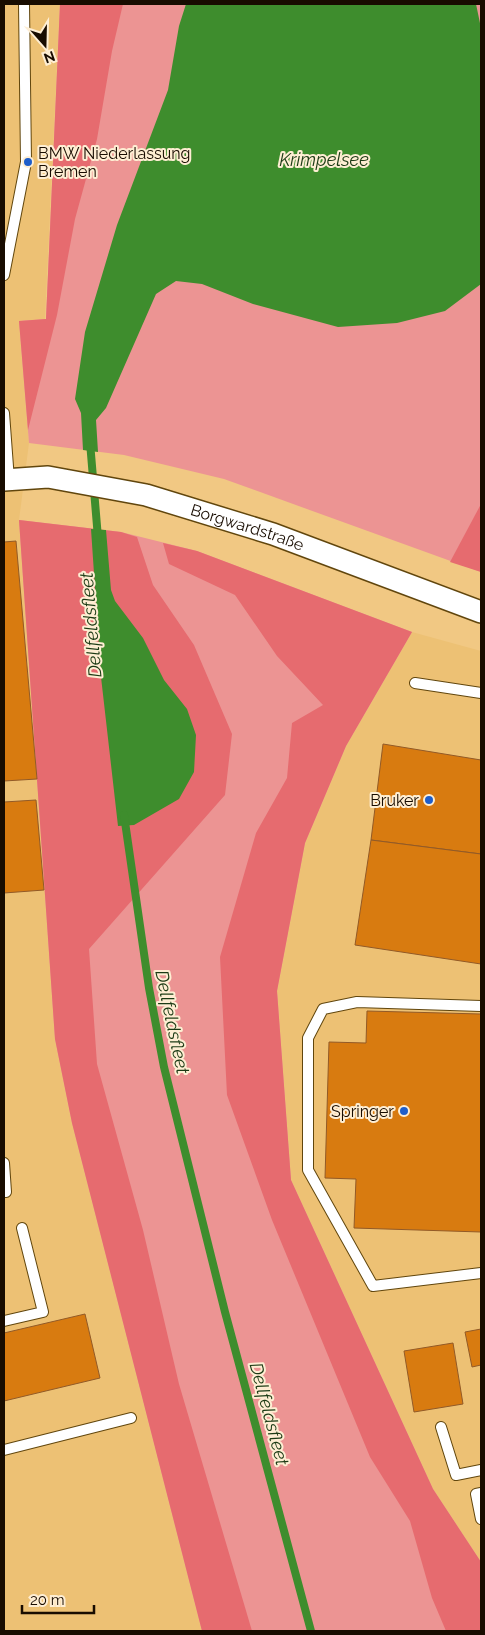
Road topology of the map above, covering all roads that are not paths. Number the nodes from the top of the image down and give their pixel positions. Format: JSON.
{"nodes":[{"id":1,"x":24,"y":4,"type":"edge"},
{"id":2,"x":4,"y":275,"type":"edge"},
{"id":3,"x":4,"y":413,"type":"edge"},
{"id":4,"x":6,"y":480,"type":"edge"},
{"id":5,"x":481,"y":612,"type":"edge"},
{"id":6,"x":415,"y":683,"type":"dead end"},
{"id":7,"x":481,"y":693,"type":"edge"},
{"id":8,"x":481,"y":1006,"type":"edge"},
{"id":9,"x":4,"y":1163,"type":"edge"},
{"id":10,"x":4,"y":1192,"type":"edge"},
{"id":11,"x":22,"y":1228,"type":"dead end"},
{"id":12,"x":481,"y":1273,"type":"edge"},
{"id":13,"x":4,"y":1321,"type":"edge"},
{"id":14,"x":131,"y":1418,"type":"dead end"},
{"id":15,"x":441,"y":1427,"type":"dead end"},
{"id":16,"x":4,"y":1450,"type":"edge"},
{"id":17,"x":481,"y":1470,"type":"edge"},
{"id":18,"x":481,"y":1493,"type":"edge"},
{"id":19,"x":481,"y":1519,"type":"edge"}],
"edges":[{"from":1,"to":2,"type":"lane"},
{"from":3,"to":4,"type":"lane"},
{"from":4,"to":5,"type":"street","name":"Borgwardstraße"},
{"from":6,"to":7,"type":"lane"},
{"from":8,"to":12,"type":"lane"},
{"from":9,"to":10,"type":"lane"},
{"from":11,"to":13,"type":"lane"},
{"from":14,"to":16,"type":"lane"},
{"from":15,"to":17,"type":"lane"},
{"from":18,"to":19,"type":"lane"}]}
